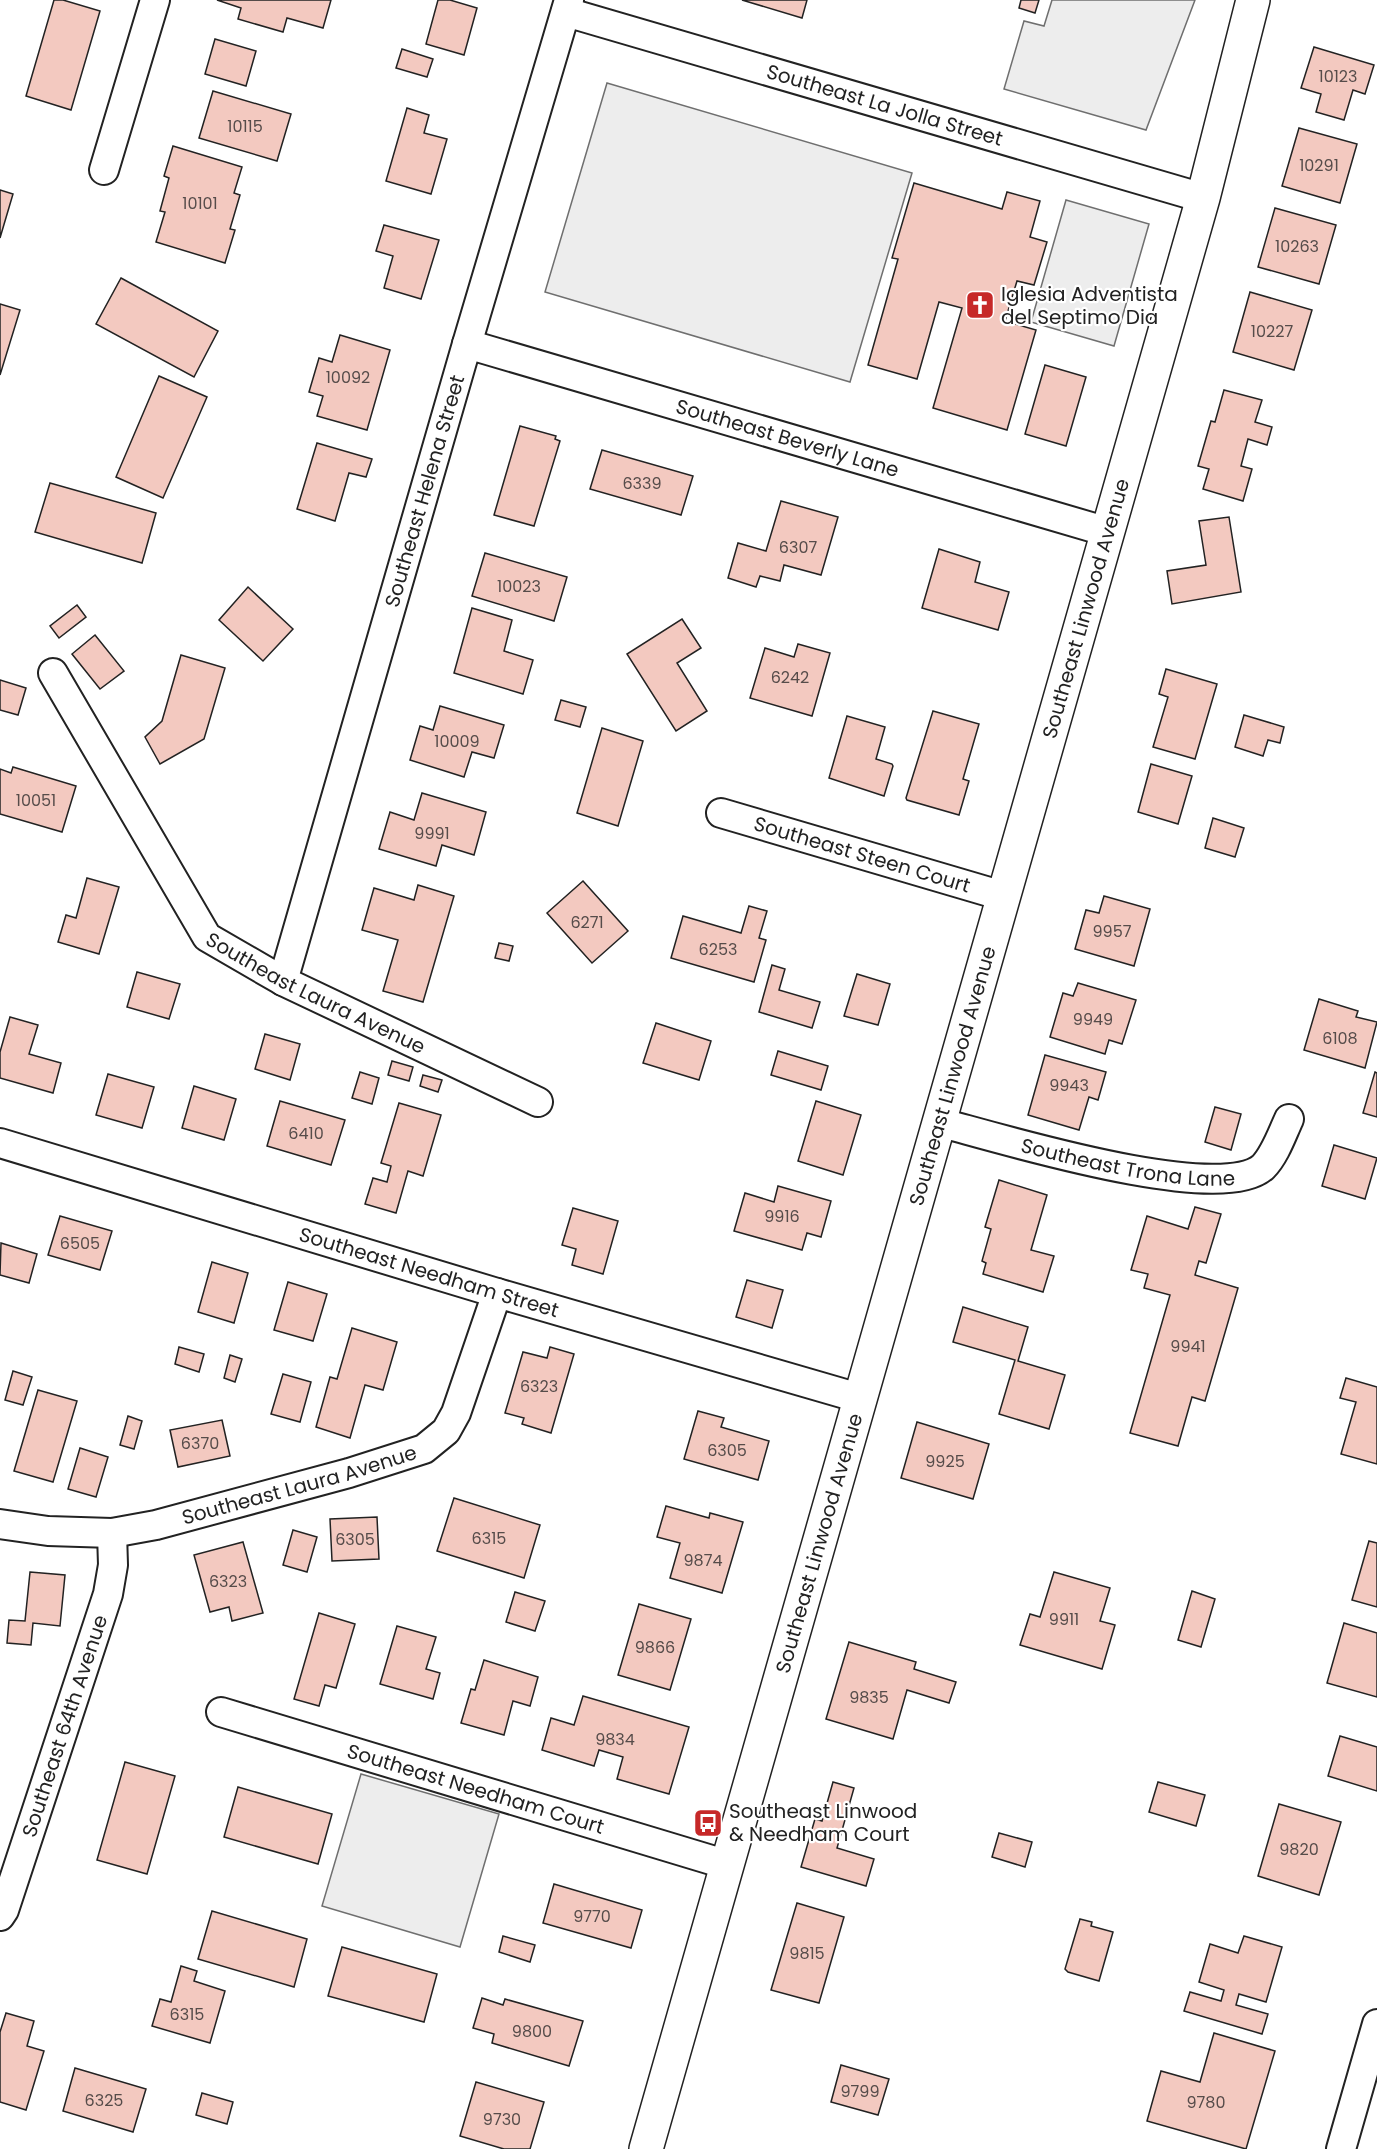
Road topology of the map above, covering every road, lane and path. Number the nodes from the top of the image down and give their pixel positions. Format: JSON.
{"nodes":[{"id":1,"x":155,"y":0,"type":"edge"},
{"id":2,"x":1253,"y":0,"type":"edge"},
{"id":3,"x":567,"y":6,"type":"edge"},
{"id":4,"x":104,"y":170,"type":"dead end"},
{"id":5,"x":1203,"y":198,"type":"junction"},
{"id":6,"x":467,"y":344,"type":"junction"},
{"id":7,"x":1108,"y":532,"type":"junction"},
{"id":8,"x":53,"y":673,"type":"dead end"},
{"id":9,"x":721,"y":813,"type":"dead end"},
{"id":10,"x":1003,"y":896,"type":"junction"},
{"id":11,"x":283,"y":981,"type":"junction"},
{"id":12,"x":538,"y":1102,"type":"dead end"},
{"id":13,"x":1289,"y":1119,"type":"dead end"},
{"id":14,"x":938,"y":1122,"type":"junction"},
{"id":15,"x":0,"y":1143,"type":"edge"},
{"id":16,"x":497,"y":1293,"type":"junction"},
{"id":17,"x":859,"y":1398,"type":"junction"},
{"id":18,"x":0,"y":1524,"type":"edge"},
{"id":19,"x":112,"y":1533,"type":"junction"},
{"id":20,"x":221,"y":1712,"type":"dead end"},
{"id":21,"x":728,"y":1865,"type":"junction"},
{"id":22,"x":0,"y":1916,"type":"edge"},
{"id":23,"x":1377,"y":2024,"type":"edge"},
{"id":24,"x":646,"y":2149,"type":"edge"},
{"id":25,"x":1341,"y":2149,"type":"edge"}],
"edges":[{"from":1,"to":4,"type":"street"},
{"from":2,"to":5,"type":"main road","name":"Southeast Linwood Avenue"},
{"from":3,"to":5,"type":"street","name":"Southeast La Jolla Street"},
{"from":3,"to":6,"type":"street","name":"Southeast Helena Street"},
{"from":5,"to":7,"type":"main road","name":"Southeast Linwood Avenue"},
{"from":6,"to":7,"type":"street","name":"Southeast Beverly Lane"},
{"from":6,"to":11,"type":"street","name":"Southeast Helena Street"},
{"from":7,"to":10,"type":"main road","name":"Southeast Linwood Avenue"},
{"from":8,"to":11,"type":"street","name":"Southeast Laura Avenue"},
{"from":9,"to":10,"type":"street","name":"Southeast Steen Court"},
{"from":10,"to":14,"type":"main road","name":"Southeast Linwood Avenue"},
{"from":11,"to":12,"type":"street","name":"Southeast Laura Avenue"},
{"from":13,"to":14,"type":"street","name":"Southeast Trona Lane"},
{"from":14,"to":17,"type":"main road","name":"Southeast Linwood Avenue"},
{"from":15,"to":16,"type":"street","name":"Southeast Needham Street"},
{"from":16,"to":17,"type":"street","name":"Southeast Needham Street"},
{"from":16,"to":19,"type":"street","name":"Southeast Laura Avenue"},
{"from":17,"to":21,"type":"main road","name":"Southeast Linwood Avenue"},
{"from":18,"to":19,"type":"street","name":"Southeast Laura Avenue"},
{"from":19,"to":22,"type":"street","name":"Southeast 64th Avenue"},
{"from":20,"to":21,"type":"street","name":"Southeast Needham Court"},
{"from":21,"to":24,"type":"main road","name":"Southeast Linwood Avenue"},
{"from":23,"to":25,"type":"street"}]}
